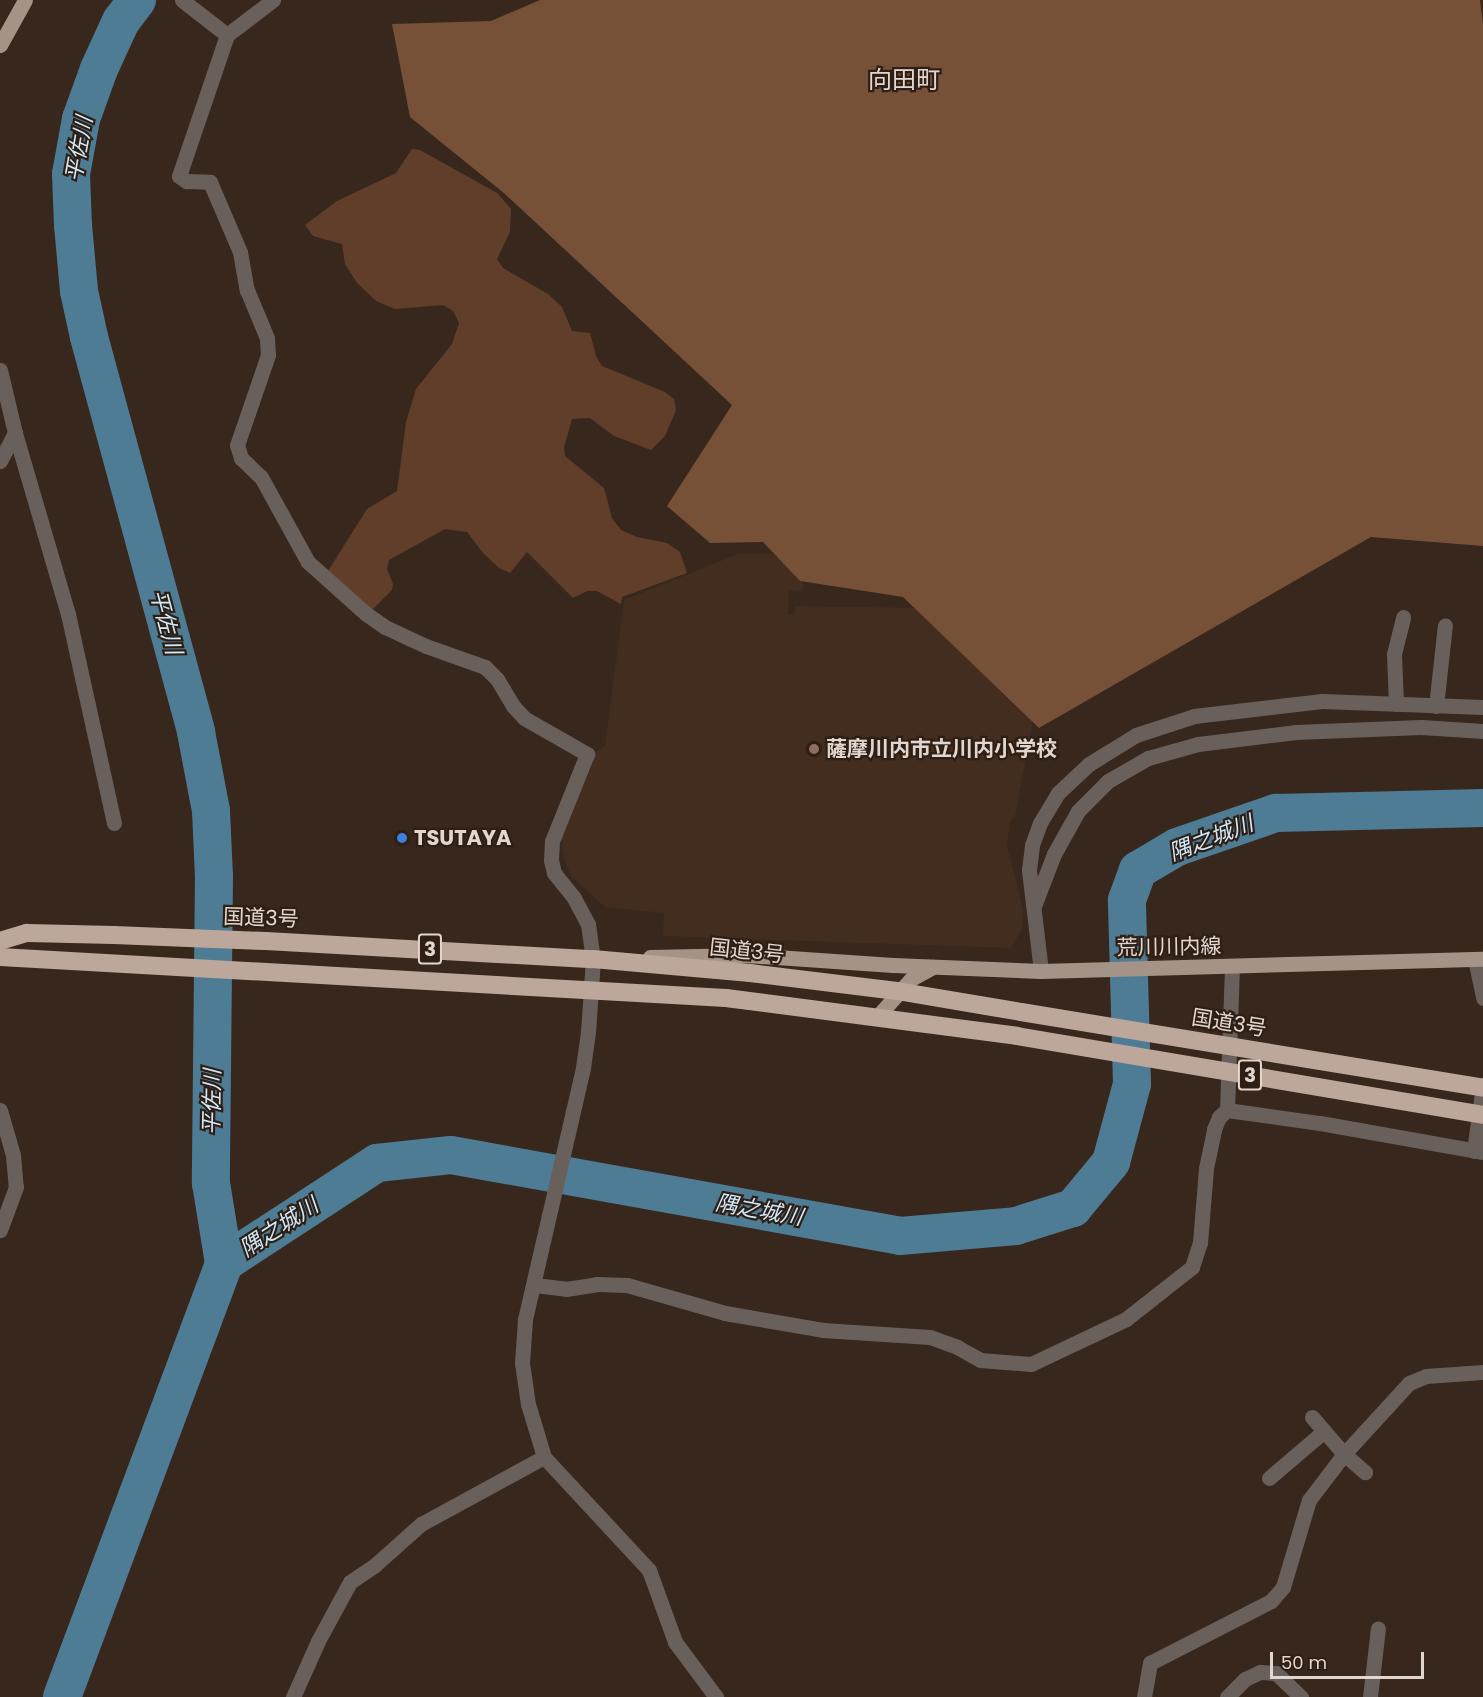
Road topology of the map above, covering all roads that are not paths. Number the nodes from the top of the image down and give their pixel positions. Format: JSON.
{"nodes":[{"id":1,"x":25,"y":0,"type":"edge"},
{"id":2,"x":182,"y":0,"type":"edge"},
{"id":3,"x":273,"y":0,"type":"edge"},
{"id":4,"x":227,"y":35,"type":"junction"},
{"id":5,"x":0,"y":45,"type":"edge"},
{"id":6,"x":0,"y":370,"type":"edge"},
{"id":7,"x":15,"y":433,"type":"junction"},
{"id":8,"x":0,"y":461,"type":"edge"},
{"id":9,"x":1404,"y":617,"type":"dead end"},
{"id":10,"x":1445,"y":625,"type":"dead end"},
{"id":11,"x":1396,"y":704,"type":"junction"},
{"id":12,"x":1436,"y":706,"type":"junction"},
{"id":13,"x":1483,"y":707,"type":"edge"},
{"id":14,"x":1483,"y":731,"type":"edge"},
{"id":15,"x":114,"y":823,"type":"dead end"},
{"id":16,"x":1032,"y":912,"type":"junction"},
{"id":17,"x":0,"y":940,"type":"edge"},
{"id":18,"x":0,"y":957,"type":"edge"},
{"id":19,"x":593,"y":959,"type":"junction"},
{"id":20,"x":1479,"y":959,"type":"edge"},
{"id":21,"x":936,"y":966,"type":"junction"},
{"id":22,"x":1232,"y":968,"type":"junction"},
{"id":23,"x":1041,"y":971,"type":"junction"},
{"id":24,"x":591,"y":989,"type":"junction"},
{"id":25,"x":897,"y":991,"type":"junction"},
{"id":26,"x":1483,"y":998,"type":"edge"},
{"id":27,"x":876,"y":1018,"type":"junction"},
{"id":28,"x":1483,"y":1086,"type":"edge"},
{"id":29,"x":0,"y":1110,"type":"edge"},
{"id":30,"x":1227,"y":1110,"type":"junction"},
{"id":31,"x":1483,"y":1115,"type":"edge"},
{"id":32,"x":1478,"y":1151,"type":"edge"},
{"id":33,"x":0,"y":1230,"type":"edge"},
{"id":34,"x":536,"y":1282,"type":"junction"},
{"id":35,"x":1483,"y":1372,"type":"edge"},
{"id":36,"x":1312,"y":1417,"type":"dead end"},
{"id":37,"x":1324,"y":1431,"type":"junction"},
{"id":38,"x":1344,"y":1454,"type":"junction"},
{"id":39,"x":544,"y":1457,"type":"junction"},
{"id":40,"x":1365,"y":1472,"type":"dead end"},
{"id":41,"x":1269,"y":1478,"type":"dead end"},
{"id":42,"x":1378,"y":1628,"type":"dead end"},
{"id":43,"x":293,"y":1697,"type":"edge"},
{"id":44,"x":716,"y":1697,"type":"edge"},
{"id":45,"x":1144,"y":1697,"type":"edge"},
{"id":46,"x":1227,"y":1697,"type":"edge"},
{"id":47,"x":1301,"y":1697,"type":"edge"},
{"id":48,"x":1370,"y":1697,"type":"edge"}],
"edges":[{"from":1,"to":5,"type":"main road"},
{"from":2,"to":4,"type":"street"},
{"from":3,"to":4,"type":"street"},
{"from":4,"to":19,"type":"street"},
{"from":6,"to":7,"type":"street"},
{"from":7,"to":8,"type":"street"},
{"from":7,"to":15,"type":"street"},
{"from":9,"to":11,"type":"street"},
{"from":10,"to":12,"type":"street"},
{"from":11,"to":12,"type":"street"},
{"from":11,"to":16,"type":"street"},
{"from":12,"to":13,"type":"street"},
{"from":14,"to":16,"type":"street"},
{"from":16,"to":23,"type":"street"},
{"from":17,"to":19,"type":"highway","name":"国道3号","number":"3"},
{"from":18,"to":24,"type":"highway","number":"3"},
{"from":19,"to":21,"type":"main road","name":"荒川川内線"},
{"from":19,"to":24,"type":"street"},
{"from":19,"to":25,"type":"highway","name":"国道3号","number":"3"},
{"from":20,"to":22,"type":"main road","name":"荒川川内線"},
{"from":20,"to":26,"type":"street"},
{"from":21,"to":23,"type":"main road","name":"荒川川内線"},
{"from":21,"to":25,"type":"main road"},
{"from":22,"to":23,"type":"main road","name":"荒川川内線"},
{"from":22,"to":30,"type":"street"},
{"from":24,"to":27,"type":"highway","number":"3"},
{"from":24,"to":34,"type":"street"},
{"from":25,"to":27,"type":"main road"},
{"from":25,"to":28,"type":"highway","name":"国道3号","number":"3","bridge":true},
{"from":27,"to":31,"type":"highway","number":"3","bridge":true},
{"from":28,"to":32,"type":"street"},
{"from":29,"to":33,"type":"street"},
{"from":30,"to":32,"type":"street"},
{"from":30,"to":34,"type":"street"},
{"from":34,"to":39,"type":"street"},
{"from":35,"to":38,"type":"street"},
{"from":36,"to":37,"type":"street"},
{"from":37,"to":38,"type":"street"},
{"from":37,"to":41,"type":"street"},
{"from":38,"to":40,"type":"street"},
{"from":38,"to":45,"type":"street"},
{"from":39,"to":43,"type":"street"},
{"from":39,"to":44,"type":"street"},
{"from":42,"to":48,"type":"street"},
{"from":46,"to":47,"type":"street"}]}
